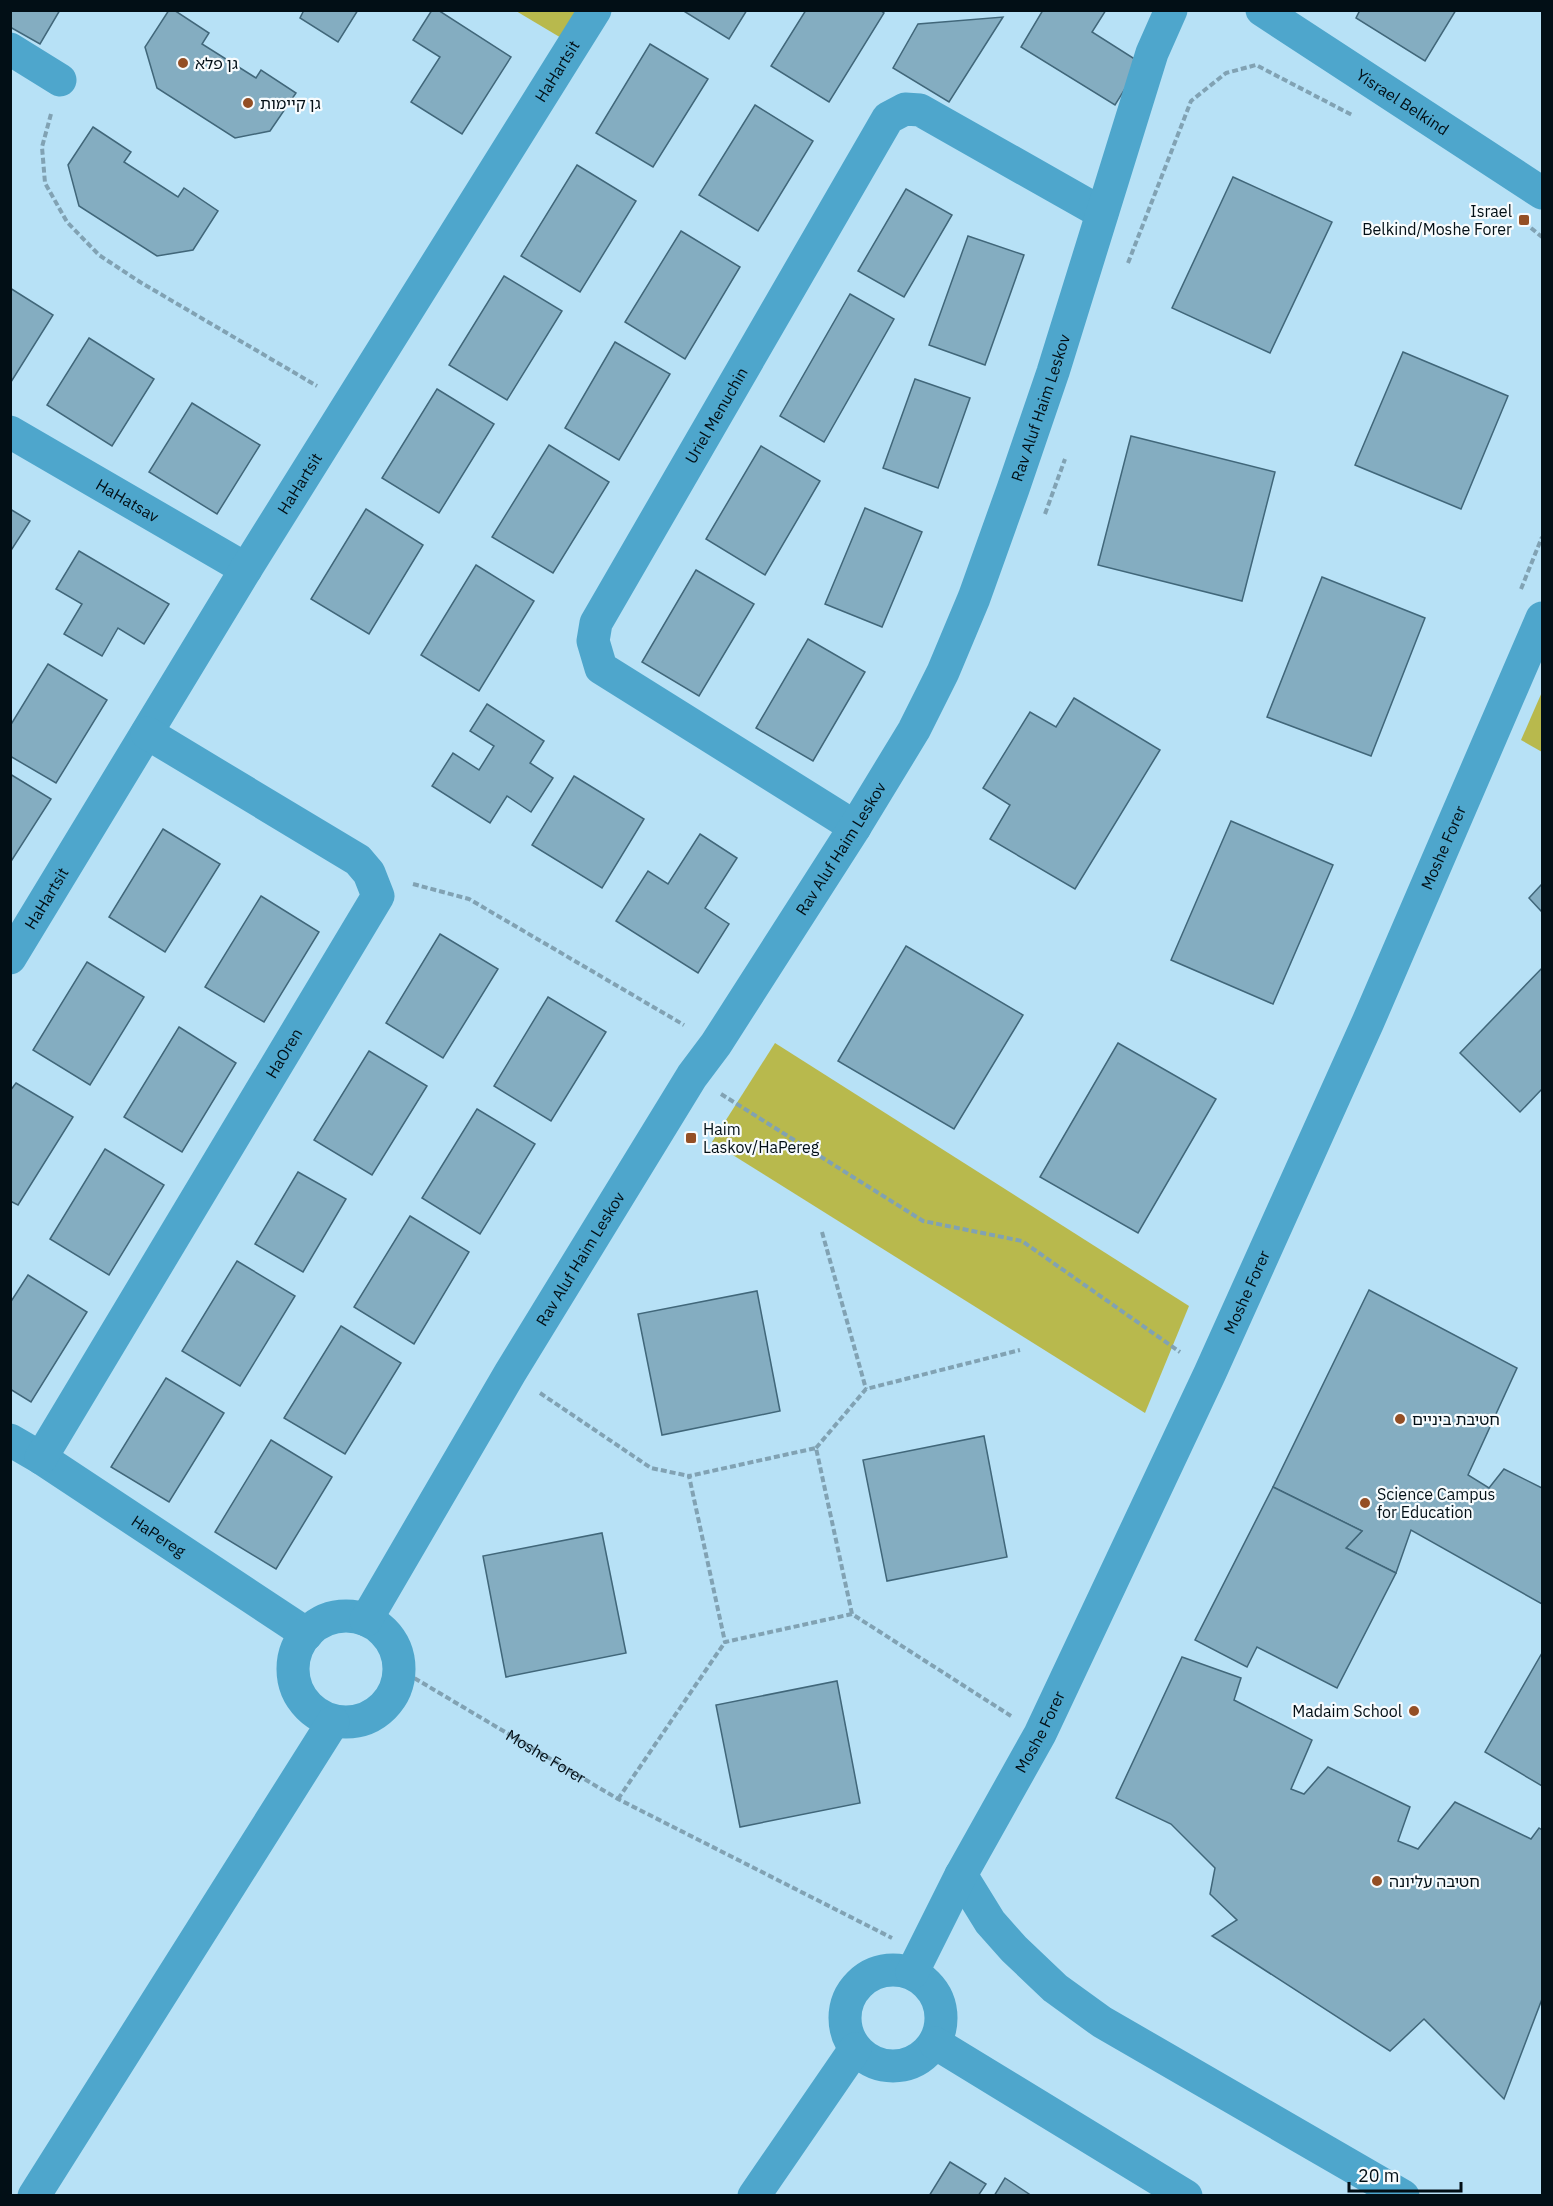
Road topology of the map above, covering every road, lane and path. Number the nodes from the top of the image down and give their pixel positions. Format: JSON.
{"nodes":[{"id":1,"x":595,"y":10,"type":"edge"},
{"id":2,"x":1171,"y":10,"type":"edge"},
{"id":3,"x":1262,"y":10,"type":"edge"},
{"id":4,"x":10,"y":49,"type":"edge"},
{"id":5,"x":60,"y":80,"type":"joint"},
{"id":6,"x":1542,"y":193,"type":"edge"},
{"id":7,"x":1102,"y":213,"type":"junction"},
{"id":8,"x":349,"y":404,"type":"junction"},
{"id":9,"x":10,"y":432,"type":"edge"},
{"id":10,"x":246,"y":569,"type":"junction"},
{"id":11,"x":1542,"y":618,"type":"edge"},
{"id":12,"x":147,"y":733,"type":"junction"},
{"id":13,"x":855,"y":827,"type":"junction"},
{"id":14,"x":369,"y":873,"type":"junction"},
{"id":15,"x":10,"y":958,"type":"edge"},
{"id":16,"x":716,"y":1044,"type":"junction"},
{"id":17,"x":692,"y":1076,"type":"junction"},
{"id":18,"x":822,"y":1232,"type":"dead end"},
{"id":19,"x":1020,"y":1350,"type":"dead end"},
{"id":20,"x":510,"y":1372,"type":"junction"},
{"id":21,"x":1210,"y":1373,"type":"junction"},
{"id":22,"x":866,"y":1389,"type":"junction"},
{"id":23,"x":10,"y":1440,"type":"edge"},
{"id":24,"x":816,"y":1448,"type":"junction"},
{"id":25,"x":41,"y":1458,"type":"junction"},
{"id":26,"x":689,"y":1476,"type":"junction"},
{"id":27,"x":852,"y":1614,"type":"junction"},
{"id":28,"x":366,"y":1620,"type":"junction"},
{"id":29,"x":306,"y":1634,"type":"junction"},
{"id":30,"x":724,"y":1642,"type":"junction"},
{"id":31,"x":399,"y":1669,"type":"junction"},
{"id":32,"x":333,"y":1722,"type":"junction"},
{"id":33,"x":1040,"y":1734,"type":"junction"},
{"id":34,"x":618,"y":1799,"type":"junction"},
{"id":35,"x":961,"y":1875,"type":"junction"},
{"id":36,"x":917,"y":1963,"type":"junction"},
{"id":37,"x":934,"y":2043,"type":"junction"},
{"id":38,"x":855,"y":2049,"type":"junction"},
{"id":39,"x":34,"y":2196,"type":"edge"},
{"id":40,"x":754,"y":2196,"type":"edge"},
{"id":41,"x":1186,"y":2196,"type":"edge"},
{"id":42,"x":1403,"y":2196,"type":"edge"}],
"edges":[{"from":1,"to":8,"type":"street","name":"HaHartsit"},
{"from":2,"to":7,"type":"street","name":"Rav Aluf Haim Leskov"},
{"from":3,"to":6,"type":"street","name":"Yisrael Belkind"},
{"from":4,"to":5,"type":"street"},
{"from":5,"to":8,"type":"path"},
{"from":7,"to":13,"type":"street","name":"Rav Aluf Haim Leskov"},
{"from":7,"to":13,"type":"street","name":"Uriel Menuchin"},
{"from":8,"to":10,"type":"street","name":"HaHartsit"},
{"from":9,"to":10,"type":"street","name":"HaHatsav"},
{"from":10,"to":12,"type":"street","name":"HaHartsit"},
{"from":11,"to":21,"type":"street","name":"Moshe Forer"},
{"from":12,"to":14,"type":"street"},
{"from":12,"to":15,"type":"street","name":"HaHartsit"},
{"from":13,"to":16,"type":"street","name":"Rav Aluf Haim Leskov"},
{"from":14,"to":16,"type":"path"},
{"from":14,"to":25,"type":"street","name":"HaOren"},
{"from":16,"to":17,"type":"street","name":"Rav Aluf Haim Leskov"},
{"from":17,"to":20,"type":"street","name":"Rav Aluf Haim Leskov"},
{"from":17,"to":21,"type":"path"},
{"from":18,"to":22,"type":"path"},
{"from":19,"to":22,"type":"path"},
{"from":20,"to":26,"type":"path"},
{"from":20,"to":28,"type":"street","name":"Rav Aluf Haim Leskov"},
{"from":21,"to":33,"type":"street","name":"Moshe Forer"},
{"from":22,"to":24,"type":"path"},
{"from":23,"to":25,"type":"street","name":"HaPereg"},
{"from":24,"to":26,"type":"path"},
{"from":24,"to":27,"type":"path"},
{"from":25,"to":29,"type":"street","name":"HaPereg"},
{"from":26,"to":30,"type":"path"},
{"from":27,"to":30,"type":"path"},
{"from":27,"to":33,"type":"path"},
{"from":28,"to":29,"type":"street"},
{"from":28,"to":31,"type":"street"},
{"from":29,"to":32,"type":"street"},
{"from":30,"to":34,"type":"path"},
{"from":31,"to":32,"type":"street"},
{"from":31,"to":34,"type":"path","name":"Moshe Forer"},
{"from":32,"to":39,"type":"street"},
{"from":33,"to":35,"type":"street","name":"Moshe Forer"},
{"from":34,"to":36,"type":"path","name":"Moshe Forer"},
{"from":35,"to":36,"type":"street","name":"Moshe Forer"},
{"from":35,"to":42,"type":"street"},
{"from":36,"to":37,"type":"street"},
{"from":36,"to":38,"type":"street"},
{"from":37,"to":38,"type":"street"},
{"from":37,"to":41,"type":"street"},
{"from":38,"to":40,"type":"street"}]}
